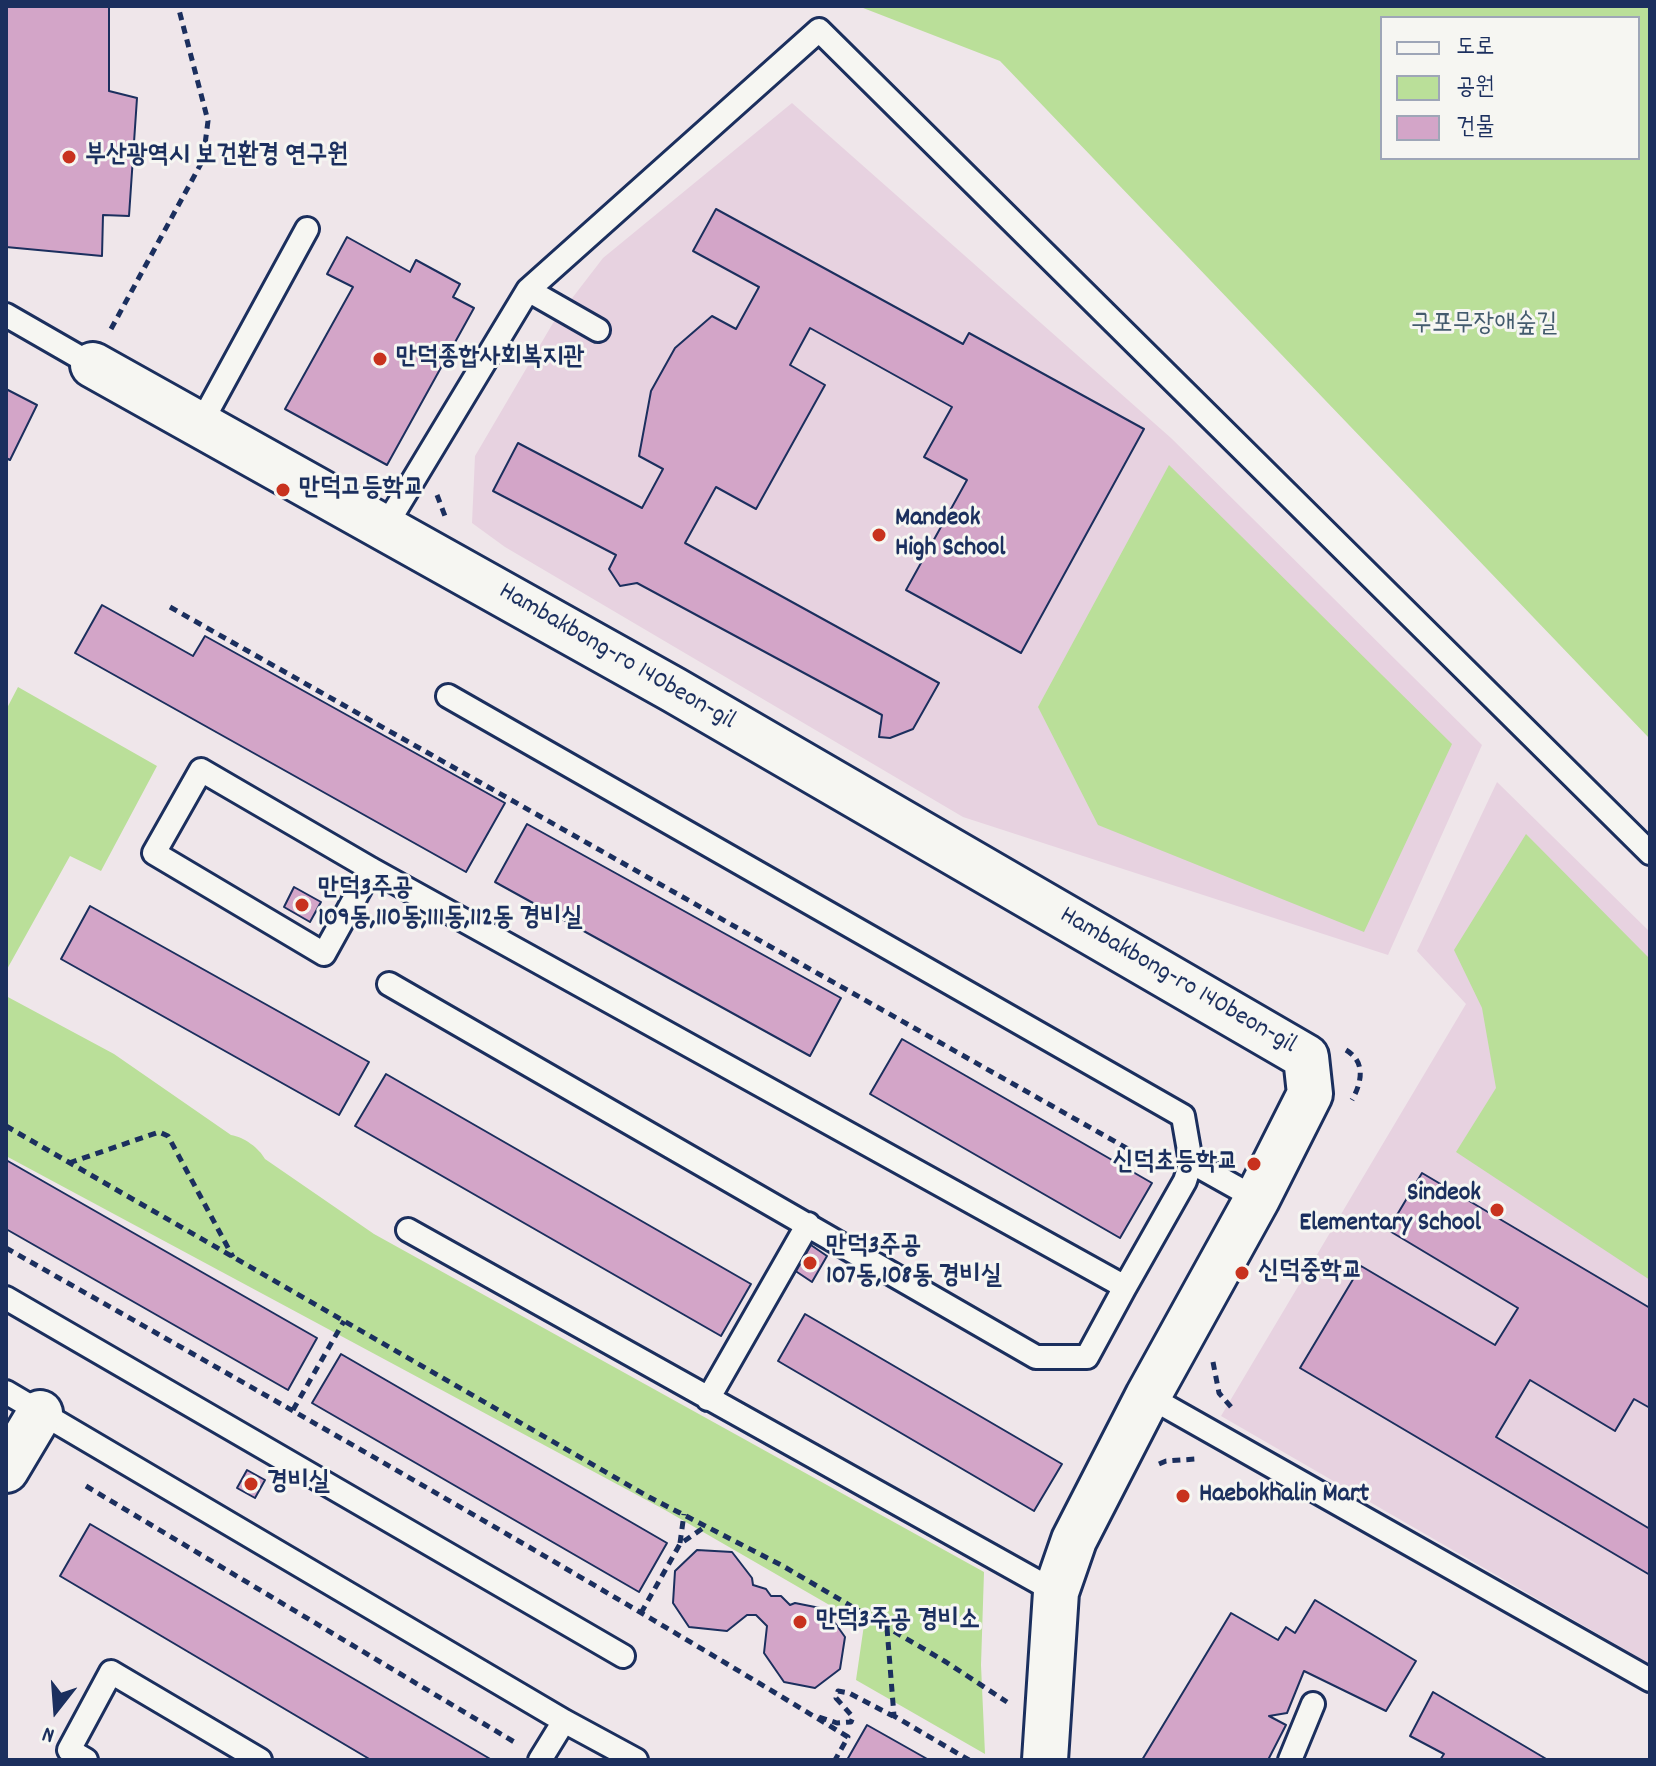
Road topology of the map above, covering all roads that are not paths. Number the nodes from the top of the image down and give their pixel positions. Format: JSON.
{"nodes":[{"id":1,"x":307,"y":229,"type":"dead end"},
{"id":2,"x":528,"y":290,"type":"junction"},
{"id":3,"x":6,"y":315,"type":"edge"},
{"id":4,"x":598,"y":330,"type":"dead end"},
{"id":5,"x":100,"y":350,"type":"joint"},
{"id":6,"x":200,"y":425,"type":"junction"},
{"id":7,"x":385,"y":527,"type":"junction"},
{"id":8,"x":448,"y":696,"type":"dead end"},
{"id":9,"x":1650,"y":853,"type":"edge"},
{"id":10,"x":371,"y":869,"type":"junction"},
{"id":11,"x":389,"y":984,"type":"dead end"},
{"id":12,"x":1188,"y":1171,"type":"junction"},
{"id":13,"x":1257,"y":1199,"type":"junction"},
{"id":14,"x":808,"y":1224,"type":"junction"},
{"id":15,"x":408,"y":1230,"type":"dead end"},
{"id":16,"x":1125,"y":1287,"type":"junction"},
{"id":17,"x":6,"y":1298,"type":"edge"},
{"id":18,"x":1148,"y":1396,"type":"junction"},
{"id":19,"x":708,"y":1399,"type":"junction"},
{"id":20,"x":23,"y":1402,"type":"edge"},
{"id":21,"x":6,"y":1470,"type":"edge"},
{"id":22,"x":1056,"y":1592,"type":"junction"},
{"id":23,"x":623,"y":1656,"type":"dead end"},
{"id":24,"x":1650,"y":1680,"type":"edge"},
{"id":25,"x":1313,"y":1704,"type":"dead end"},
{"id":26,"x":564,"y":1721,"type":"junction"},
{"id":27,"x":541,"y":1759,"type":"edge"},
{"id":28,"x":86,"y":1760,"type":"edge"},
{"id":29,"x":260,"y":1760,"type":"edge"},
{"id":30,"x":636,"y":1760,"type":"edge"},
{"id":31,"x":1045,"y":1760,"type":"edge"},
{"id":32,"x":1290,"y":1760,"type":"edge"}],
"edges":[{"from":1,"to":6,"type":"lane"},
{"from":2,"to":4,"type":"lane"},
{"from":2,"to":7,"type":"lane"},
{"from":2,"to":9,"type":"lane"},
{"from":3,"to":5,"type":"lane","name":"Hambakbong-ro 140beon-gil"},
{"from":5,"to":6,"type":"street","name":"Hambakbong-ro 140beon-gil"},
{"from":6,"to":7,"type":"street","name":"Hambakbong-ro 140beon-gil"},
{"from":7,"to":13,"type":"street","name":"Hambakbong-ro 140beon-gil"},
{"from":8,"to":12,"type":"lane"},
{"from":10,"to":10,"type":"lane"},
{"from":10,"to":16,"type":"lane"},
{"from":11,"to":14,"type":"lane"},
{"from":12,"to":13,"type":"lane"},
{"from":12,"to":16,"type":"lane"},
{"from":13,"to":18,"type":"street","name":"Hambakbong-ro 140beon-gil"},
{"from":14,"to":16,"type":"lane"},
{"from":14,"to":19,"type":"lane"},
{"from":15,"to":19,"type":"lane"},
{"from":17,"to":23,"type":"lane"},
{"from":18,"to":22,"type":"street","name":"Hambakbong-ro 140beon-gil"},
{"from":18,"to":24,"type":"lane"},
{"from":19,"to":22,"type":"lane"},
{"from":20,"to":21,"type":"street"},
{"from":20,"to":26,"type":"lane"},
{"from":22,"to":31,"type":"street","name":"Hambakbong-ro 140beon-gil"},
{"from":25,"to":32,"type":"lane"},
{"from":26,"to":27,"type":"lane"},
{"from":26,"to":30,"type":"lane"},
{"from":28,"to":29,"type":"lane"}]}
